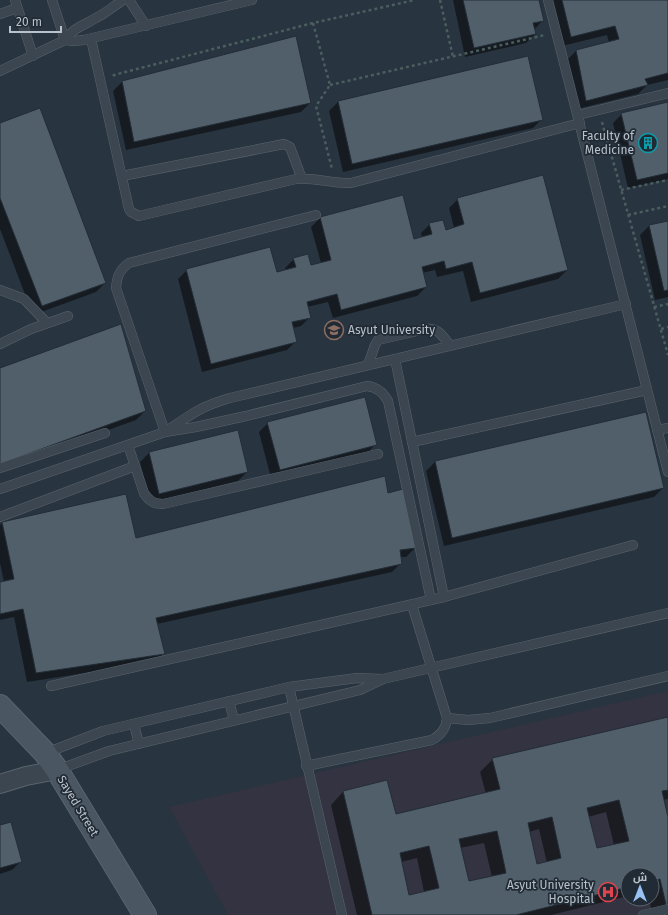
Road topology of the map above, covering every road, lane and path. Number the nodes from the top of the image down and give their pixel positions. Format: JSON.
{"nodes":[{"id":1,"x":52,"y":0,"type":"edge"},
{"id":2,"x":123,"y":0,"type":"edge"},
{"id":3,"x":129,"y":0,"type":"edge"},
{"id":4,"x":252,"y":0,"type":"edge"},
{"id":5,"x":415,"y":0,"type":"edge"},
{"id":6,"x":440,"y":0,"type":"edge"},
{"id":7,"x":548,"y":0,"type":"edge"},
{"id":8,"x":16,"y":4,"type":"edge"},
{"id":9,"x":0,"y":14,"type":"edge"},
{"id":10,"x":313,"y":23,"type":"junction"},
{"id":11,"x":146,"y":26,"type":"junction"},
{"id":12,"x":557,"y":33,"type":"junction"},
{"id":13,"x":91,"y":39,"type":"junction"},
{"id":14,"x":65,"y":40,"type":"junction"},
{"id":15,"x":33,"y":56,"type":"junction"},
{"id":16,"x":453,"y":57,"type":"junction"},
{"id":17,"x":0,"y":71,"type":"edge"},
{"id":18,"x":112,"y":78,"type":"dead end"},
{"id":19,"x":330,"y":85,"type":"junction"},
{"id":20,"x":668,"y":93,"type":"edge"},
{"id":21,"x":599,"y":110,"type":"junction"},
{"id":22,"x":579,"y":119,"type":"junction"},
{"id":23,"x":122,"y":176,"type":"junction"},
{"id":24,"x":302,"y":179,"type":"junction"},
{"id":25,"x":668,"y":180,"type":"edge"},
{"id":26,"x":336,"y":183,"type":"junction"},
{"id":27,"x":621,"y":190,"type":"junction"},
{"id":28,"x":668,"y":206,"type":"edge"},
{"id":29,"x":316,"y":215,"type":"dead end"},
{"id":30,"x":628,"y":215,"type":"junction"},
{"id":31,"x":0,"y":290,"type":"edge"},
{"id":32,"x":626,"y":304,"type":"junction"},
{"id":33,"x":668,"y":304,"type":"edge"},
{"id":34,"x":654,"y":308,"type":"junction"},
{"id":35,"x":68,"y":316,"type":"dead end"},
{"id":36,"x":47,"y":324,"type":"junction"},
{"id":37,"x":668,"y":327,"type":"edge"},
{"id":38,"x":661,"y":329,"type":"junction"},
{"id":39,"x":0,"y":344,"type":"edge"},
{"id":40,"x":450,"y":345,"type":"junction"},
{"id":41,"x":668,"y":355,"type":"edge"},
{"id":42,"x":394,"y":359,"type":"junction"},
{"id":43,"x":368,"y":365,"type":"junction"},
{"id":44,"x":647,"y":390,"type":"junction"},
{"id":45,"x":668,"y":428,"type":"edge"},
{"id":46,"x":658,"y":430,"type":"junction"},
{"id":47,"x":165,"y":432,"type":"junction"},
{"id":48,"x":105,"y":433,"type":"dead end"},
{"id":49,"x":412,"y":442,"type":"junction"},
{"id":50,"x":128,"y":445,"type":"junction"},
{"id":51,"x":378,"y":454,"type":"dead end"},
{"id":52,"x":135,"y":466,"type":"junction"},
{"id":53,"x":0,"y":468,"type":"edge"},
{"id":54,"x":668,"y":472,"type":"edge"},
{"id":55,"x":0,"y":489,"type":"edge"},
{"id":56,"x":0,"y":517,"type":"edge"},
{"id":57,"x":633,"y":545,"type":"dead end"},
{"id":58,"x":444,"y":597,"type":"junction"},
{"id":59,"x":431,"y":600,"type":"junction"},
{"id":60,"x":412,"y":605,"type":"junction"},
{"id":61,"x":668,"y":613,"type":"edge"},
{"id":62,"x":432,"y":667,"type":"junction"},
{"id":63,"x":668,"y":676,"type":"edge"},
{"id":64,"x":383,"y":679,"type":"junction"},
{"id":65,"x":51,"y":686,"type":"dead end"},
{"id":66,"x":289,"y":687,"type":"junction"},
{"id":67,"x":229,"y":701,"type":"junction"},
{"id":68,"x":0,"y":706,"type":"edge"},
{"id":69,"x":293,"y":706,"type":"junction"},
{"id":70,"x":447,"y":718,"type":"junction"},
{"id":71,"x":234,"y":720,"type":"junction"},
{"id":72,"x":134,"y":724,"type":"junction"},
{"id":73,"x":139,"y":744,"type":"junction"},
{"id":74,"x":51,"y":762,"type":"junction"},
{"id":75,"x":306,"y":766,"type":"junction"},
{"id":76,"x":0,"y":784,"type":"edge"},
{"id":77,"x":668,"y":909,"type":"edge"},
{"id":78,"x":145,"y":915,"type":"edge"},
{"id":79,"x":342,"y":915,"type":"edge"},
{"id":80,"x":643,"y":915,"type":"edge"}],
"edges":[{"from":1,"to":14,"type":"lane"},
{"from":2,"to":14,"type":"lane"},
{"from":3,"to":11,"type":"lane"},
{"from":4,"to":11,"type":"lane"},
{"from":5,"to":10,"type":"path"},
{"from":6,"to":16,"type":"path"},
{"from":7,"to":12,"type":"lane"},
{"from":8,"to":9,"type":"lane"},
{"from":8,"to":15,"type":"lane"},
{"from":10,"to":18,"type":"path"},
{"from":10,"to":19,"type":"path"},
{"from":11,"to":13,"type":"lane"},
{"from":12,"to":16,"type":"path"},
{"from":12,"to":22,"type":"lane"},
{"from":13,"to":14,"type":"lane"},
{"from":13,"to":23,"type":"lane"},
{"from":14,"to":15,"type":"lane"},
{"from":15,"to":17,"type":"lane"},
{"from":16,"to":19,"type":"path"},
{"from":19,"to":26,"type":"path"},
{"from":20,"to":21,"type":"lane"},
{"from":21,"to":22,"type":"lane"},
{"from":21,"to":27,"type":"path"},
{"from":22,"to":26,"type":"lane"},
{"from":22,"to":32,"type":"lane"},
{"from":23,"to":24,"type":"lane"},
{"from":23,"to":24,"type":"lane"},
{"from":24,"to":26,"type":"lane"},
{"from":25,"to":27,"type":"path"},
{"from":27,"to":30,"type":"path"},
{"from":28,"to":30,"type":"path"},
{"from":29,"to":47,"type":"lane"},
{"from":30,"to":34,"type":"path"},
{"from":31,"to":36,"type":"lane"},
{"from":32,"to":40,"type":"lane"},
{"from":32,"to":44,"type":"lane"},
{"from":33,"to":34,"type":"path"},
{"from":34,"to":38,"type":"path"},
{"from":35,"to":36,"type":"lane"},
{"from":36,"to":39,"type":"lane"},
{"from":37,"to":38,"type":"path"},
{"from":38,"to":41,"type":"path"},
{"from":40,"to":42,"type":"lane"},
{"from":40,"to":43,"type":"lane"},
{"from":42,"to":43,"type":"lane"},
{"from":42,"to":49,"type":"lane"},
{"from":43,"to":47,"type":"lane"},
{"from":44,"to":46,"type":"lane"},
{"from":44,"to":49,"type":"lane"},
{"from":45,"to":46,"type":"lane"},
{"from":46,"to":54,"type":"lane"},
{"from":47,"to":50,"type":"lane"},
{"from":47,"to":59,"type":"lane"},
{"from":48,"to":53,"type":"lane"},
{"from":49,"to":58,"type":"lane"},
{"from":50,"to":52,"type":"lane"},
{"from":50,"to":55,"type":"lane"},
{"from":51,"to":52,"type":"lane"},
{"from":52,"to":56,"type":"lane"},
{"from":57,"to":58,"type":"lane"},
{"from":58,"to":59,"type":"lane"},
{"from":59,"to":60,"type":"lane"},
{"from":60,"to":62,"type":"lane"},
{"from":60,"to":65,"type":"lane"},
{"from":61,"to":62,"type":"lane"},
{"from":62,"to":64,"type":"lane"},
{"from":62,"to":70,"type":"lane"},
{"from":63,"to":70,"type":"lane"},
{"from":64,"to":66,"type":"lane"},
{"from":64,"to":69,"type":"lane"},
{"from":66,"to":67,"type":"lane"},
{"from":66,"to":69,"type":"lane"},
{"from":67,"to":71,"type":"lane"},
{"from":67,"to":72,"type":"lane"},
{"from":68,"to":74,"type":"main road","name":"Sayed Street"},
{"from":69,"to":71,"type":"lane"},
{"from":69,"to":75,"type":"lane"},
{"from":70,"to":75,"type":"lane"},
{"from":71,"to":73,"type":"lane"},
{"from":72,"to":73,"type":"lane"},
{"from":72,"to":74,"type":"lane"},
{"from":73,"to":74,"type":"lane"},
{"from":74,"to":76,"type":"street"},
{"from":74,"to":78,"type":"main road","name":"Sayed Street"},
{"from":75,"to":79,"type":"lane"},
{"from":77,"to":80,"type":"lane"}]}
